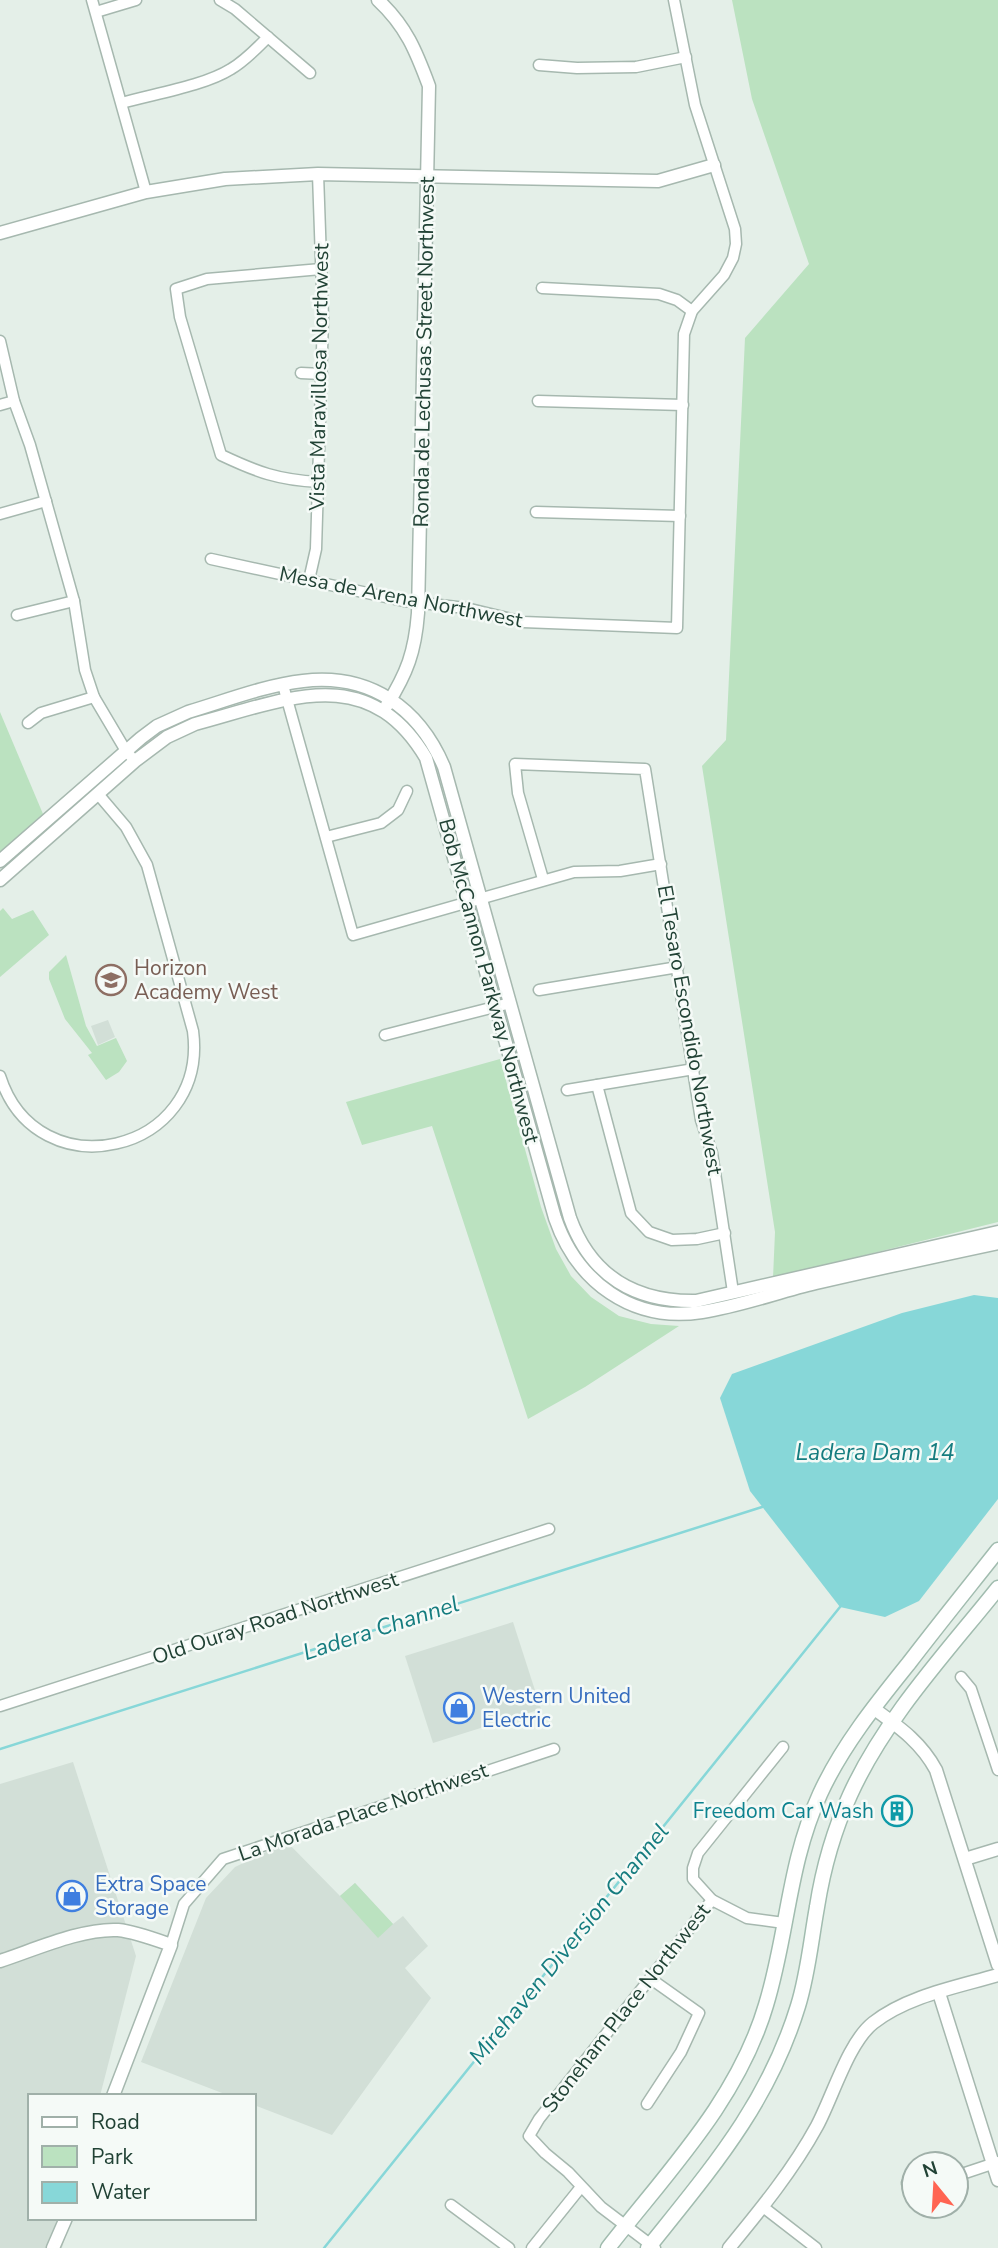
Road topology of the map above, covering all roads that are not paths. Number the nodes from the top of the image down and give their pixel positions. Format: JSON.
{"nodes":[{"id":1,"x":92,"y":0,"type":"edge"},
{"id":2,"x":136,"y":0,"type":"edge"},
{"id":3,"x":220,"y":0,"type":"edge"},
{"id":4,"x":378,"y":0,"type":"edge"},
{"id":5,"x":674,"y":0,"type":"edge"},
{"id":6,"x":96,"y":12,"type":"junction"},
{"id":7,"x":268,"y":37,"type":"junction"},
{"id":8,"x":686,"y":57,"type":"junction"},
{"id":9,"x":540,"y":65,"type":"dead end"},
{"id":10,"x":310,"y":73,"type":"dead end"},
{"id":11,"x":122,"y":103,"type":"junction"},
{"id":12,"x":714,"y":165,"type":"junction"},
{"id":13,"x":318,"y":174,"type":"junction"},
{"id":14,"x":428,"y":175,"type":"junction"},
{"id":15,"x":146,"y":192,"type":"junction"},
{"id":16,"x":0,"y":233,"type":"edge"},
{"id":17,"x":321,"y":269,"type":"junction"},
{"id":18,"x":542,"y":288,"type":"dead end"},
{"id":19,"x":692,"y":312,"type":"junction"},
{"id":20,"x":0,"y":341,"type":"edge"},
{"id":21,"x":301,"y":373,"type":"dead end"},
{"id":22,"x":321,"y":374,"type":"junction"},
{"id":23,"x":14,"y":401,"type":"junction"},
{"id":24,"x":538,"y":401,"type":"dead end"},
{"id":25,"x":0,"y":405,"type":"edge"},
{"id":26,"x":683,"y":405,"type":"junction"},
{"id":27,"x":319,"y":482,"type":"junction"},
{"id":28,"x":46,"y":501,"type":"junction"},
{"id":29,"x":536,"y":512,"type":"dead end"},
{"id":30,"x":0,"y":514,"type":"edge"},
{"id":31,"x":680,"y":516,"type":"junction"},
{"id":32,"x":211,"y":559,"type":"dead end"},
{"id":33,"x":309,"y":580,"type":"junction"},
{"id":34,"x":74,"y":601,"type":"junction"},
{"id":35,"x":419,"y":604,"type":"junction"},
{"id":36,"x":17,"y":615,"type":"dead end"},
{"id":37,"x":283,"y":685,"type":"junction"},
{"id":38,"x":94,"y":697,"type":"junction"},
{"id":39,"x":391,"y":698,"type":"junction"},
{"id":40,"x":287,"y":700,"type":"junction"},
{"id":41,"x":383,"y":711,"type":"junction"},
{"id":42,"x":28,"y":723,"type":"dead end"},
{"id":43,"x":130,"y":756,"type":"junction"},
{"id":44,"x":89,"y":783,"type":"junction"},
{"id":45,"x":407,"y":791,"type":"dead end"},
{"id":46,"x":99,"y":794,"type":"junction"},
{"id":47,"x":326,"y":837,"type":"junction"},
{"id":48,"x":0,"y":861,"type":"edge"},
{"id":49,"x":661,"y":864,"type":"junction"},
{"id":50,"x":543,"y":879,"type":"junction"},
{"id":51,"x":0,"y":880,"type":"edge"},
{"id":52,"x":482,"y":898,"type":"junction"},
{"id":53,"x":467,"y":902,"type":"junction"},
{"id":54,"x":678,"y":967,"type":"junction"},
{"id":55,"x":538,"y":990,"type":"dead end"},
{"id":56,"x":510,"y":1003,"type":"junction"},
{"id":57,"x":495,"y":1007,"type":"junction"},
{"id":58,"x":385,"y":1035,"type":"dead end"},
{"id":59,"x":694,"y":1069,"type":"junction"},
{"id":60,"x":0,"y":1076,"type":"edge"},
{"id":61,"x":597,"y":1085,"type":"junction"},
{"id":62,"x":567,"y":1090,"type":"dead end"},
{"id":63,"x":998,"y":1232,"type":"edge"},
{"id":64,"x":725,"y":1233,"type":"junction"},
{"id":65,"x":998,"y":1243,"type":"edge"},
{"id":66,"x":733,"y":1292,"type":"junction"},
{"id":67,"x":549,"y":1529,"type":"dead end"},
{"id":68,"x":998,"y":1550,"type":"edge"},
{"id":69,"x":998,"y":1587,"type":"edge"},
{"id":70,"x":961,"y":1677,"type":"dead end"},
{"id":71,"x":0,"y":1706,"type":"edge"},
{"id":72,"x":873,"y":1708,"type":"junction"},
{"id":73,"x":893,"y":1722,"type":"junction"},
{"id":74,"x":783,"y":1747,"type":"dead end"},
{"id":75,"x":554,"y":1749,"type":"dead end"},
{"id":76,"x":998,"y":1770,"type":"edge"},
{"id":77,"x":998,"y":1849,"type":"edge"},
{"id":78,"x":965,"y":1859,"type":"junction"},
{"id":79,"x":712,"y":1900,"type":"junction"},
{"id":80,"x":784,"y":1923,"type":"junction"},
{"id":81,"x":171,"y":1945,"type":"junction"},
{"id":82,"x":0,"y":1961,"type":"edge"},
{"id":83,"x":998,"y":1965,"type":"edge"},
{"id":84,"x":998,"y":1975,"type":"edge"},
{"id":85,"x":652,"y":1979,"type":"junction"},
{"id":86,"x":939,"y":1993,"type":"junction"},
{"id":87,"x":114,"y":2094,"type":"edge"},
{"id":88,"x":647,"y":2104,"type":"dead end"},
{"id":89,"x":995,"y":2163,"type":"edge"},
{"id":90,"x":970,"y":2171,"type":"edge"},
{"id":91,"x":998,"y":2180,"type":"edge"},
{"id":92,"x":580,"y":2187,"type":"junction"},
{"id":93,"x":451,"y":2205,"type":"dead end"},
{"id":94,"x":763,"y":2207,"type":"junction"},
{"id":95,"x":65,"y":2220,"type":"edge"},
{"id":96,"x":625,"y":2226,"type":"junction"},
{"id":97,"x":651,"y":2247,"type":"edge"},
{"id":98,"x":53,"y":2248,"type":"edge"},
{"id":99,"x":509,"y":2248,"type":"edge"},
{"id":100,"x":532,"y":2248,"type":"edge"},
{"id":101,"x":608,"y":2248,"type":"edge"},
{"id":102,"x":729,"y":2248,"type":"edge"},
{"id":103,"x":816,"y":2248,"type":"edge"}],
"edges":[{"from":1,"to":6,"type":"street"},
{"from":2,"to":6,"type":"street"},
{"from":3,"to":7,"type":"street"},
{"from":4,"to":14,"type":"street","name":"Ronda de Lechusas Street Northwest"},
{"from":5,"to":8,"type":"street"},
{"from":6,"to":11,"type":"street"},
{"from":7,"to":10,"type":"street"},
{"from":7,"to":11,"type":"street"},
{"from":8,"to":9,"type":"street"},
{"from":8,"to":12,"type":"street"},
{"from":11,"to":15,"type":"street"},
{"from":12,"to":14,"type":"street"},
{"from":12,"to":19,"type":"street"},
{"from":13,"to":14,"type":"street"},
{"from":13,"to":15,"type":"street"},
{"from":13,"to":17,"type":"street","name":"Vista Maravillosa Northwest"},
{"from":14,"to":35,"type":"street","name":"Ronda de Lechusas Street Northwest"},
{"from":15,"to":16,"type":"street"},
{"from":17,"to":22,"type":"street","name":"Vista Maravillosa Northwest"},
{"from":17,"to":27,"type":"street"},
{"from":18,"to":19,"type":"street"},
{"from":19,"to":26,"type":"street"},
{"from":20,"to":23,"type":"street"},
{"from":21,"to":22,"type":"street"},
{"from":22,"to":27,"type":"street","name":"Vista Maravillosa Northwest"},
{"from":23,"to":25,"type":"street"},
{"from":23,"to":28,"type":"street"},
{"from":24,"to":26,"type":"street"},
{"from":26,"to":31,"type":"street"},
{"from":27,"to":33,"type":"street","name":"Vista Maravillosa Northwest"},
{"from":28,"to":30,"type":"street"},
{"from":28,"to":34,"type":"street"},
{"from":29,"to":31,"type":"street"},
{"from":31,"to":35,"type":"street","name":"Mesa de Arena Northwest"},
{"from":32,"to":33,"type":"street","name":"Mesa de Arena Northwest"},
{"from":33,"to":35,"type":"street","name":"Mesa de Arena Northwest"},
{"from":34,"to":36,"type":"street"},
{"from":34,"to":38,"type":"street"},
{"from":35,"to":39,"type":"street","name":"Ronda de Lechusas Street Northwest"},
{"from":37,"to":39,"type":"street","name":"Bob McCannon Parkway Northwest"},
{"from":37,"to":40,"type":"street"},
{"from":37,"to":43,"type":"street","name":"Bob McCannon Parkway Northwest"},
{"from":38,"to":42,"type":"street"},
{"from":38,"to":43,"type":"street"},
{"from":39,"to":41,"type":"street","name":"Ronda de Lechusas Street Northwest"},
{"from":39,"to":52,"type":"street","name":"Bob McCannon Parkway Northwest"},
{"from":40,"to":41,"type":"street","name":"Bob McCannon Parkway Northwest"},
{"from":40,"to":43,"type":"street","name":"Bob McCannon Parkway Northwest"},
{"from":40,"to":47,"type":"street"},
{"from":41,"to":53,"type":"street","name":"Bob McCannon Parkway Northwest"},
{"from":43,"to":44,"type":"street","name":"Bob McCannon Parkway Northwest"},
{"from":43,"to":46,"type":"street","name":"Bob McCannon Parkway Northwest"},
{"from":44,"to":46,"type":"street"},
{"from":44,"to":48,"type":"street","name":"Bob McCannon Parkway Northwest"},
{"from":45,"to":47,"type":"street"},
{"from":46,"to":51,"type":"street","name":"Bob McCannon Parkway Northwest"},
{"from":46,"to":60,"type":"street"},
{"from":47,"to":53,"type":"street"},
{"from":49,"to":50,"type":"street"},
{"from":49,"to":50,"type":"street","name":"El Tesaro Escondido Northwest"},
{"from":49,"to":54,"type":"street","name":"El Tesaro Escondido Northwest"},
{"from":50,"to":52,"type":"street"},
{"from":52,"to":53,"type":"street"},
{"from":52,"to":56,"type":"street","name":"Bob McCannon Parkway Northwest"},
{"from":53,"to":57,"type":"street","name":"Bob McCannon Parkway Northwest"},
{"from":54,"to":55,"type":"street"},
{"from":54,"to":59,"type":"street","name":"El Tesaro Escondido Northwest"},
{"from":56,"to":57,"type":"street"},
{"from":56,"to":66,"type":"street","name":"Bob McCannon Parkway Northwest"},
{"from":57,"to":58,"type":"street"},
{"from":57,"to":65,"type":"street","name":"Bob McCannon Parkway Northwest"},
{"from":59,"to":61,"type":"street"},
{"from":59,"to":64,"type":"street","name":"El Tesaro Escondido Northwest"},
{"from":61,"to":62,"type":"street"},
{"from":61,"to":64,"type":"street"},
{"from":63,"to":66,"type":"street","name":"Bob McCannon Parkway Northwest"},
{"from":64,"to":66,"type":"street","name":"El Tesaro Escondido Northwest"},
{"from":67,"to":71,"type":"street","name":"Old Ouray Road Northwest"},
{"from":68,"to":72,"type":"main road"},
{"from":69,"to":73,"type":"main road"},
{"from":70,"to":76,"type":"street"},
{"from":72,"to":73,"type":"street"},
{"from":72,"to":80,"type":"main road"},
{"from":73,"to":78,"type":"street"},
{"from":73,"to":97,"type":"main road"},
{"from":74,"to":79,"type":"street","name":"Stoneham Place Northwest"},
{"from":75,"to":81,"type":"street","name":"La Morada Place Northwest"},
{"from":77,"to":78,"type":"street"},
{"from":78,"to":83,"type":"street"},
{"from":79,"to":80,"type":"street"},
{"from":79,"to":85,"type":"street","name":"Stoneham Place Northwest"},
{"from":80,"to":96,"type":"main road"},
{"from":81,"to":82,"type":"street"},
{"from":81,"to":87,"type":"street","name":"La Morada Place Northwest"},
{"from":84,"to":86,"type":"street"},
{"from":85,"to":88,"type":"street"},
{"from":85,"to":92,"type":"street","name":"Stoneham Place Northwest"},
{"from":86,"to":89,"type":"street"},
{"from":86,"to":94,"type":"street"},
{"from":89,"to":90,"type":"street"},
{"from":89,"to":91,"type":"street"},
{"from":92,"to":96,"type":"street"},
{"from":92,"to":100,"type":"street"},
{"from":93,"to":99,"type":"street"},
{"from":94,"to":102,"type":"street"},
{"from":94,"to":103,"type":"street"},
{"from":95,"to":98,"type":"street"},
{"from":96,"to":97,"type":"street"},
{"from":96,"to":101,"type":"main road"}]}
